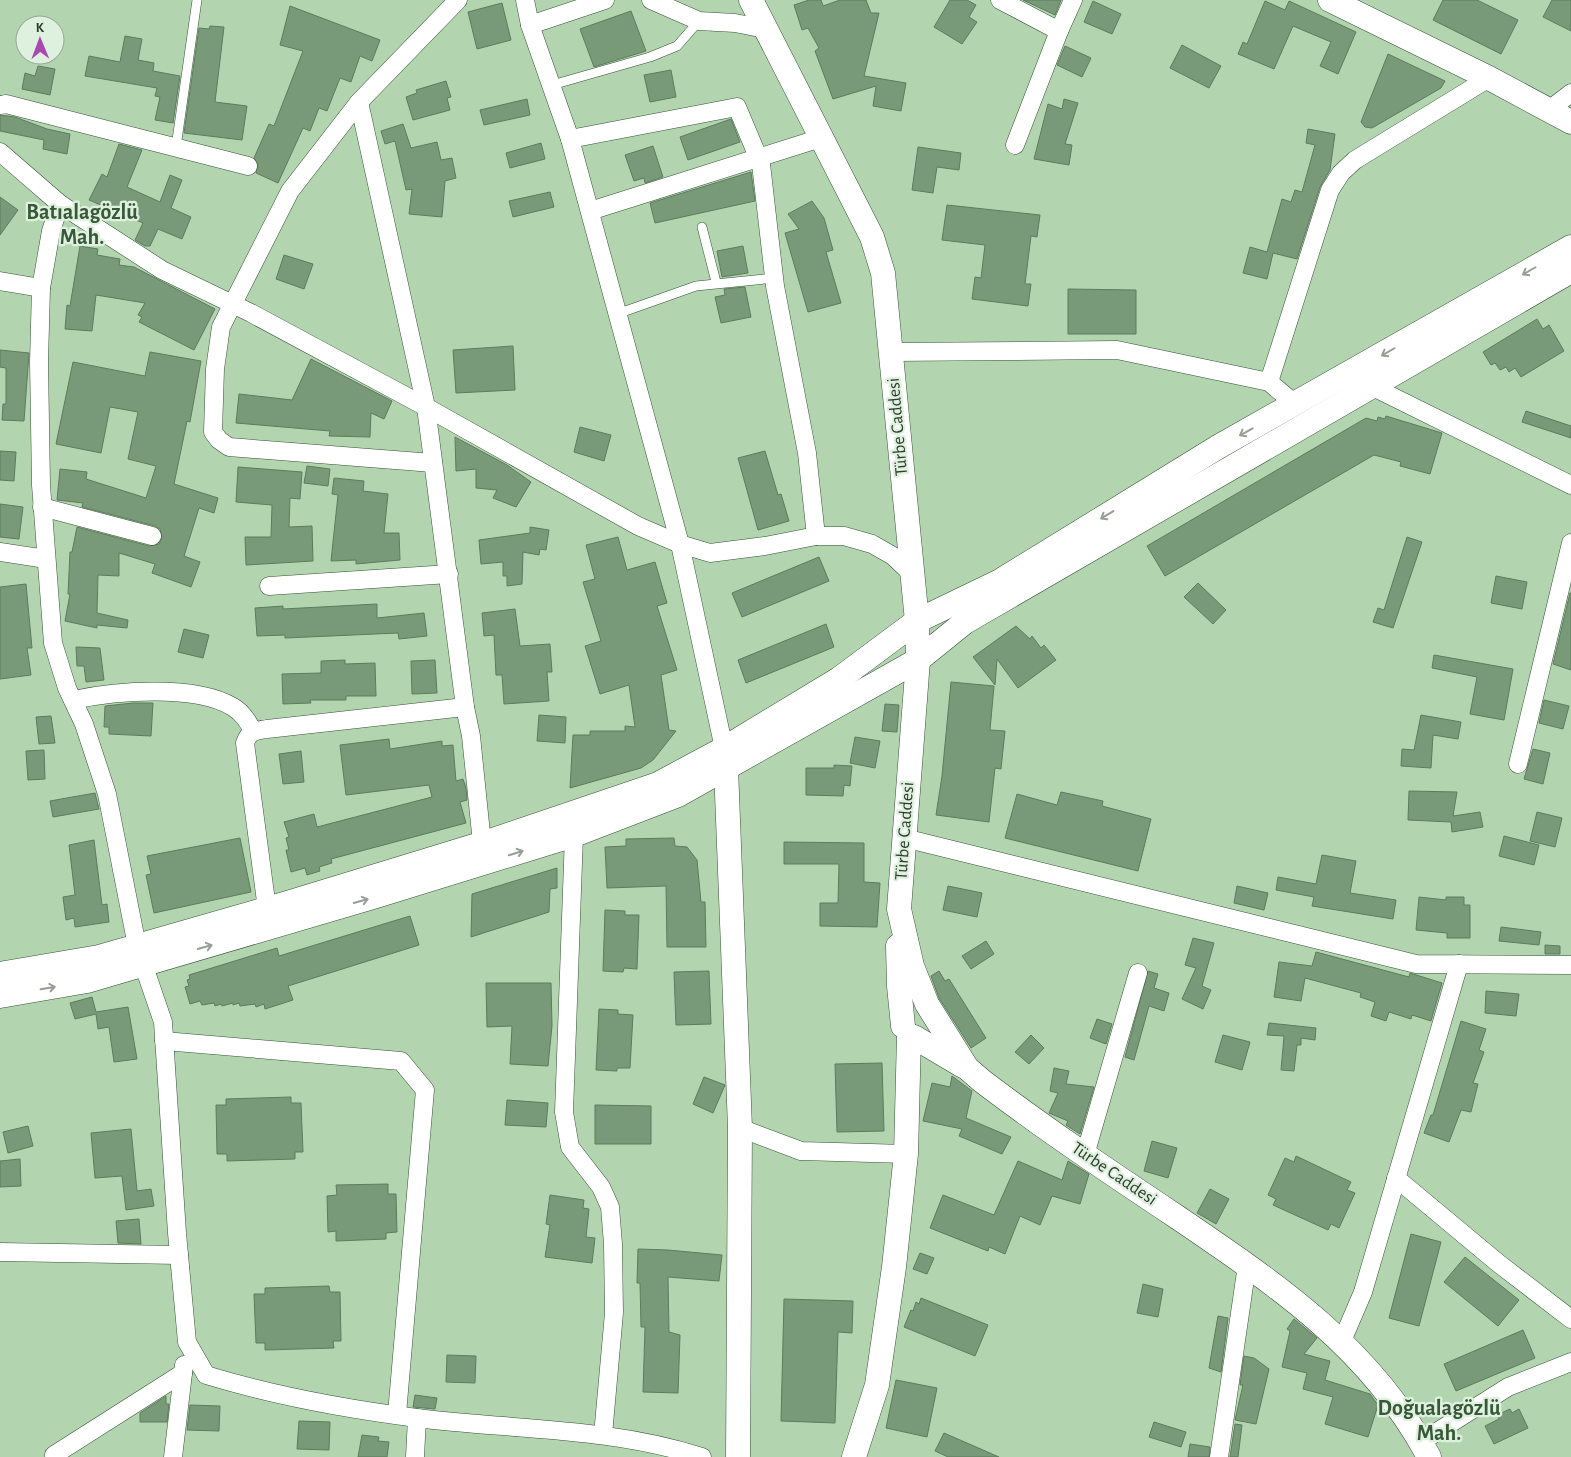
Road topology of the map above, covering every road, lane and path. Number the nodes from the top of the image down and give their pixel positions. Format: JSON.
{"nodes":[{"id":1,"x":197,"y":0,"type":"edge"},
{"id":2,"x":458,"y":0,"type":"edge"},
{"id":3,"x":525,"y":0,"type":"edge"},
{"id":4,"x":605,"y":0,"type":"edge"},
{"id":5,"x":651,"y":0,"type":"edge"},
{"id":6,"x":751,"y":0,"type":"edge"},
{"id":7,"x":1000,"y":0,"type":"edge"},
{"id":8,"x":1073,"y":0,"type":"edge"},
{"id":9,"x":1330,"y":0,"type":"edge"},
{"id":10,"x":699,"y":21,"type":"junction"},
{"id":11,"x":530,"y":25,"type":"junction"},
{"id":12,"x":765,"y":29,"type":"junction"},
{"id":13,"x":1059,"y":31,"type":"junction"},
{"id":14,"x":1489,"y":78,"type":"junction"},
{"id":15,"x":552,"y":85,"type":"junction"},
{"id":16,"x":1571,"y":93,"type":"edge"},
{"id":17,"x":359,"y":102,"type":"junction"},
{"id":18,"x":0,"y":105,"type":"edge"},
{"id":19,"x":1549,"y":110,"type":"junction"},
{"id":20,"x":1571,"y":122,"type":"edge"},
{"id":21,"x":820,"y":138,"type":"junction"},
{"id":22,"x":570,"y":139,"type":"junction"},
{"id":23,"x":1015,"y":145,"type":"dead end"},
{"id":24,"x":176,"y":147,"type":"junction"},
{"id":25,"x":0,"y":152,"type":"edge"},
{"id":26,"x":758,"y":157,"type":"junction"},
{"id":27,"x":248,"y":166,"type":"dead end"},
{"id":28,"x":60,"y":204,"type":"junction"},
{"id":29,"x":590,"y":211,"type":"junction"},
{"id":30,"x":702,"y":227,"type":"dead end"},
{"id":31,"x":1571,"y":247,"type":"edge"},
{"id":32,"x":1571,"y":271,"type":"edge"},
{"id":33,"x":775,"y":278,"type":"junction"},
{"id":34,"x":0,"y":281,"type":"edge"},
{"id":35,"x":716,"y":282,"type":"junction"},
{"id":36,"x":41,"y":288,"type":"junction"},
{"id":37,"x":232,"y":304,"type":"junction"},
{"id":38,"x":617,"y":314,"type":"junction"},
{"id":39,"x":890,"y":352,"type":"junction"},
{"id":40,"x":1269,"y":382,"type":"junction"},
{"id":41,"x":1372,"y":387,"type":"junction"},
{"id":42,"x":1295,"y":404,"type":"junction"},
{"id":43,"x":426,"y":407,"type":"junction"},
{"id":44,"x":433,"y":462,"type":"junction"},
{"id":45,"x":1570,"y":485,"type":"edge"},
{"id":46,"x":42,"y":507,"type":"junction"},
{"id":47,"x":152,"y":536,"type":"dead end"},
{"id":48,"x":816,"y":536,"type":"junction"},
{"id":49,"x":1571,"y":543,"type":"edge"},
{"id":50,"x":680,"y":544,"type":"junction"},
{"id":51,"x":0,"y":552,"type":"edge"},
{"id":52,"x":46,"y":559,"type":"junction"},
{"id":53,"x":911,"y":573,"type":"junction"},
{"id":54,"x":449,"y":574,"type":"junction"},
{"id":55,"x":269,"y":586,"type":"dead end"},
{"id":56,"x":917,"y":621,"type":"junction"},
{"id":57,"x":918,"y":660,"type":"junction"},
{"id":58,"x":73,"y":700,"type":"junction"},
{"id":59,"x":465,"y":707,"type":"junction"},
{"id":60,"x":253,"y":731,"type":"junction"},
{"id":61,"x":726,"y":758,"type":"junction"},
{"id":62,"x":1518,"y":764,"type":"dead end"},
{"id":63,"x":574,"y":835,"type":"junction"},
{"id":64,"x":904,"y":838,"type":"junction"},
{"id":65,"x":483,"y":853,"type":"junction"},
{"id":66,"x":268,"y":909,"type":"junction"},
{"id":67,"x":899,"y":909,"type":"junction"},
{"id":68,"x":140,"y":956,"type":"junction"},
{"id":69,"x":1459,"y":964,"type":"junction"},
{"id":70,"x":1571,"y":964,"type":"edge"},
{"id":71,"x":1138,"y":973,"type":"dead end"},
{"id":72,"x":0,"y":974,"type":"edge"},
{"id":73,"x":0,"y":996,"type":"edge"},
{"id":74,"x":932,"y":1015,"type":"junction"},
{"id":75,"x":908,"y":1033,"type":"junction"},
{"id":76,"x":164,"y":1040,"type":"junction"},
{"id":77,"x":967,"y":1068,"type":"junction"},
{"id":78,"x":740,"y":1128,"type":"junction"},
{"id":79,"x":906,"y":1154,"type":"junction"},
{"id":80,"x":1085,"y":1155,"type":"junction"},
{"id":81,"x":1396,"y":1178,"type":"junction"},
{"id":82,"x":0,"y":1252,"type":"edge"},
{"id":83,"x":179,"y":1255,"type":"junction"},
{"id":84,"x":1247,"y":1265,"type":"junction"},
{"id":85,"x":1571,"y":1319,"type":"edge"},
{"id":86,"x":1342,"y":1341,"type":"junction"},
{"id":87,"x":187,"y":1342,"type":"junction"},
{"id":88,"x":1571,"y":1362,"type":"edge"},
{"id":89,"x":183,"y":1372,"type":"junction"},
{"id":90,"x":397,"y":1414,"type":"junction"},
{"id":91,"x":417,"y":1418,"type":"junction"},
{"id":92,"x":603,"y":1435,"type":"junction"},
{"id":93,"x":1425,"y":1449,"type":"edge"},
{"id":94,"x":54,"y":1455,"type":"dead end"},
{"id":95,"x":173,"y":1457,"type":"edge"},
{"id":96,"x":415,"y":1457,"type":"edge"},
{"id":97,"x":702,"y":1457,"type":"edge"},
{"id":98,"x":738,"y":1457,"type":"edge"},
{"id":99,"x":854,"y":1457,"type":"edge"},
{"id":100,"x":1219,"y":1457,"type":"edge"}],
"edges":[{"from":1,"to":24,"type":"lane"},
{"from":2,"to":17,"type":"street"},
{"from":3,"to":11,"type":"street"},
{"from":4,"to":11,"type":"street"},
{"from":5,"to":10,"type":"street"},
{"from":6,"to":12,"type":"main road","name":"Türbe Caddesi"},
{"from":7,"to":13,"type":"street"},
{"from":8,"to":13,"type":"street"},
{"from":9,"to":14,"type":"main road"},
{"from":10,"to":12,"type":"street"},
{"from":10,"to":15,"type":"lane"},
{"from":11,"to":15,"type":"street"},
{"from":12,"to":21,"type":"main road","name":"Türbe Caddesi"},
{"from":13,"to":23,"type":"street"},
{"from":14,"to":19,"type":"main road"},
{"from":14,"to":40,"type":"street"},
{"from":15,"to":22,"type":"street"},
{"from":16,"to":19,"type":"street"},
{"from":17,"to":37,"type":"street"},
{"from":17,"to":43,"type":"street"},
{"from":18,"to":24,"type":"street"},
{"from":19,"to":20,"type":"main road"},
{"from":21,"to":26,"type":"street"},
{"from":21,"to":39,"type":"main road","name":"Türbe Caddesi"},
{"from":22,"to":26,"type":"street"},
{"from":22,"to":29,"type":"street"},
{"from":24,"to":27,"type":"street"},
{"from":25,"to":28,"type":"street"},
{"from":26,"to":29,"type":"street"},
{"from":26,"to":33,"type":"street"},
{"from":28,"to":36,"type":"street"},
{"from":28,"to":37,"type":"street"},
{"from":29,"to":38,"type":"street"},
{"from":30,"to":35,"type":"lane"},
{"from":31,"to":42,"type":"main road","one_way":true},
{"from":32,"to":41,"type":"main road"},
{"from":33,"to":35,"type":"lane"},
{"from":33,"to":48,"type":"street"},
{"from":34,"to":36,"type":"street"},
{"from":35,"to":38,"type":"lane"},
{"from":36,"to":46,"type":"street"},
{"from":37,"to":43,"type":"street"},
{"from":37,"to":44,"type":"street"},
{"from":38,"to":50,"type":"street"},
{"from":39,"to":40,"type":"street"},
{"from":39,"to":53,"type":"main road","name":"Türbe Caddesi"},
{"from":40,"to":42,"type":"street"},
{"from":41,"to":45,"type":"street"},
{"from":41,"to":57,"type":"main road"},
{"from":42,"to":56,"type":"main road","one_way":true},
{"from":43,"to":44,"type":"street"},
{"from":43,"to":50,"type":"street"},
{"from":44,"to":54,"type":"street"},
{"from":46,"to":47,"type":"street"},
{"from":46,"to":52,"type":"street"},
{"from":48,"to":50,"type":"street"},
{"from":48,"to":53,"type":"street"},
{"from":49,"to":62,"type":"street"},
{"from":50,"to":61,"type":"street"},
{"from":51,"to":52,"type":"street"},
{"from":52,"to":58,"type":"street"},
{"from":53,"to":56,"type":"main road","name":"Türbe Caddesi"},
{"from":54,"to":55,"type":"street"},
{"from":54,"to":59,"type":"street"},
{"from":56,"to":57,"type":"main road","name":"Türbe Caddesi"},
{"from":56,"to":61,"type":"main road"},
{"from":57,"to":61,"type":"main road"},
{"from":57,"to":64,"type":"main road","name":"Türbe Caddesi"},
{"from":58,"to":60,"type":"street"},
{"from":58,"to":68,"type":"street"},
{"from":59,"to":60,"type":"street"},
{"from":59,"to":65,"type":"street"},
{"from":60,"to":66,"type":"street"},
{"from":61,"to":63,"type":"main road"},
{"from":61,"to":65,"type":"main road"},
{"from":61,"to":78,"type":"main road"},
{"from":65,"to":63,"type":"main road","one_way":true},
{"from":63,"to":92,"type":"street"},
{"from":64,"to":67,"type":"main road","name":"Türbe Caddesi"},
{"from":64,"to":69,"type":"street"},
{"from":65,"to":66,"type":"main road"},
{"from":68,"to":65,"type":"main road","one_way":true},
{"from":66,"to":68,"type":"main road"},
{"from":67,"to":74,"type":"main road","name":"Türbe Caddesi"},
{"from":67,"to":75,"type":"main road"},
{"from":68,"to":72,"type":"main road"},
{"from":73,"to":68,"type":"main road","one_way":true},
{"from":68,"to":76,"type":"street"},
{"from":69,"to":70,"type":"street"},
{"from":69,"to":81,"type":"street"},
{"from":71,"to":80,"type":"street"},
{"from":74,"to":75,"type":"main road"},
{"from":74,"to":77,"type":"main road","name":"Türbe Caddesi"},
{"from":75,"to":77,"type":"main road"},
{"from":75,"to":79,"type":"main road"},
{"from":76,"to":83,"type":"street"},
{"from":76,"to":90,"type":"street"},
{"from":77,"to":80,"type":"main road","name":"Türbe Caddesi"},
{"from":78,"to":79,"type":"street"},
{"from":78,"to":98,"type":"main road"},
{"from":79,"to":99,"type":"main road"},
{"from":80,"to":84,"type":"main road","name":"Türbe Caddesi"},
{"from":81,"to":85,"type":"street"},
{"from":81,"to":86,"type":"street"},
{"from":82,"to":83,"type":"street"},
{"from":83,"to":87,"type":"street"},
{"from":84,"to":86,"type":"main road","name":"Türbe Caddesi"},
{"from":84,"to":100,"type":"street"},
{"from":86,"to":93,"type":"main road","name":"Türbe Caddesi"},
{"from":87,"to":89,"type":"street"},
{"from":87,"to":90,"type":"street"},
{"from":88,"to":93,"type":"street"},
{"from":89,"to":94,"type":"street"},
{"from":89,"to":95,"type":"street"},
{"from":90,"to":91,"type":"street"},
{"from":91,"to":92,"type":"street"},
{"from":91,"to":96,"type":"street"},
{"from":92,"to":97,"type":"street"}]}
